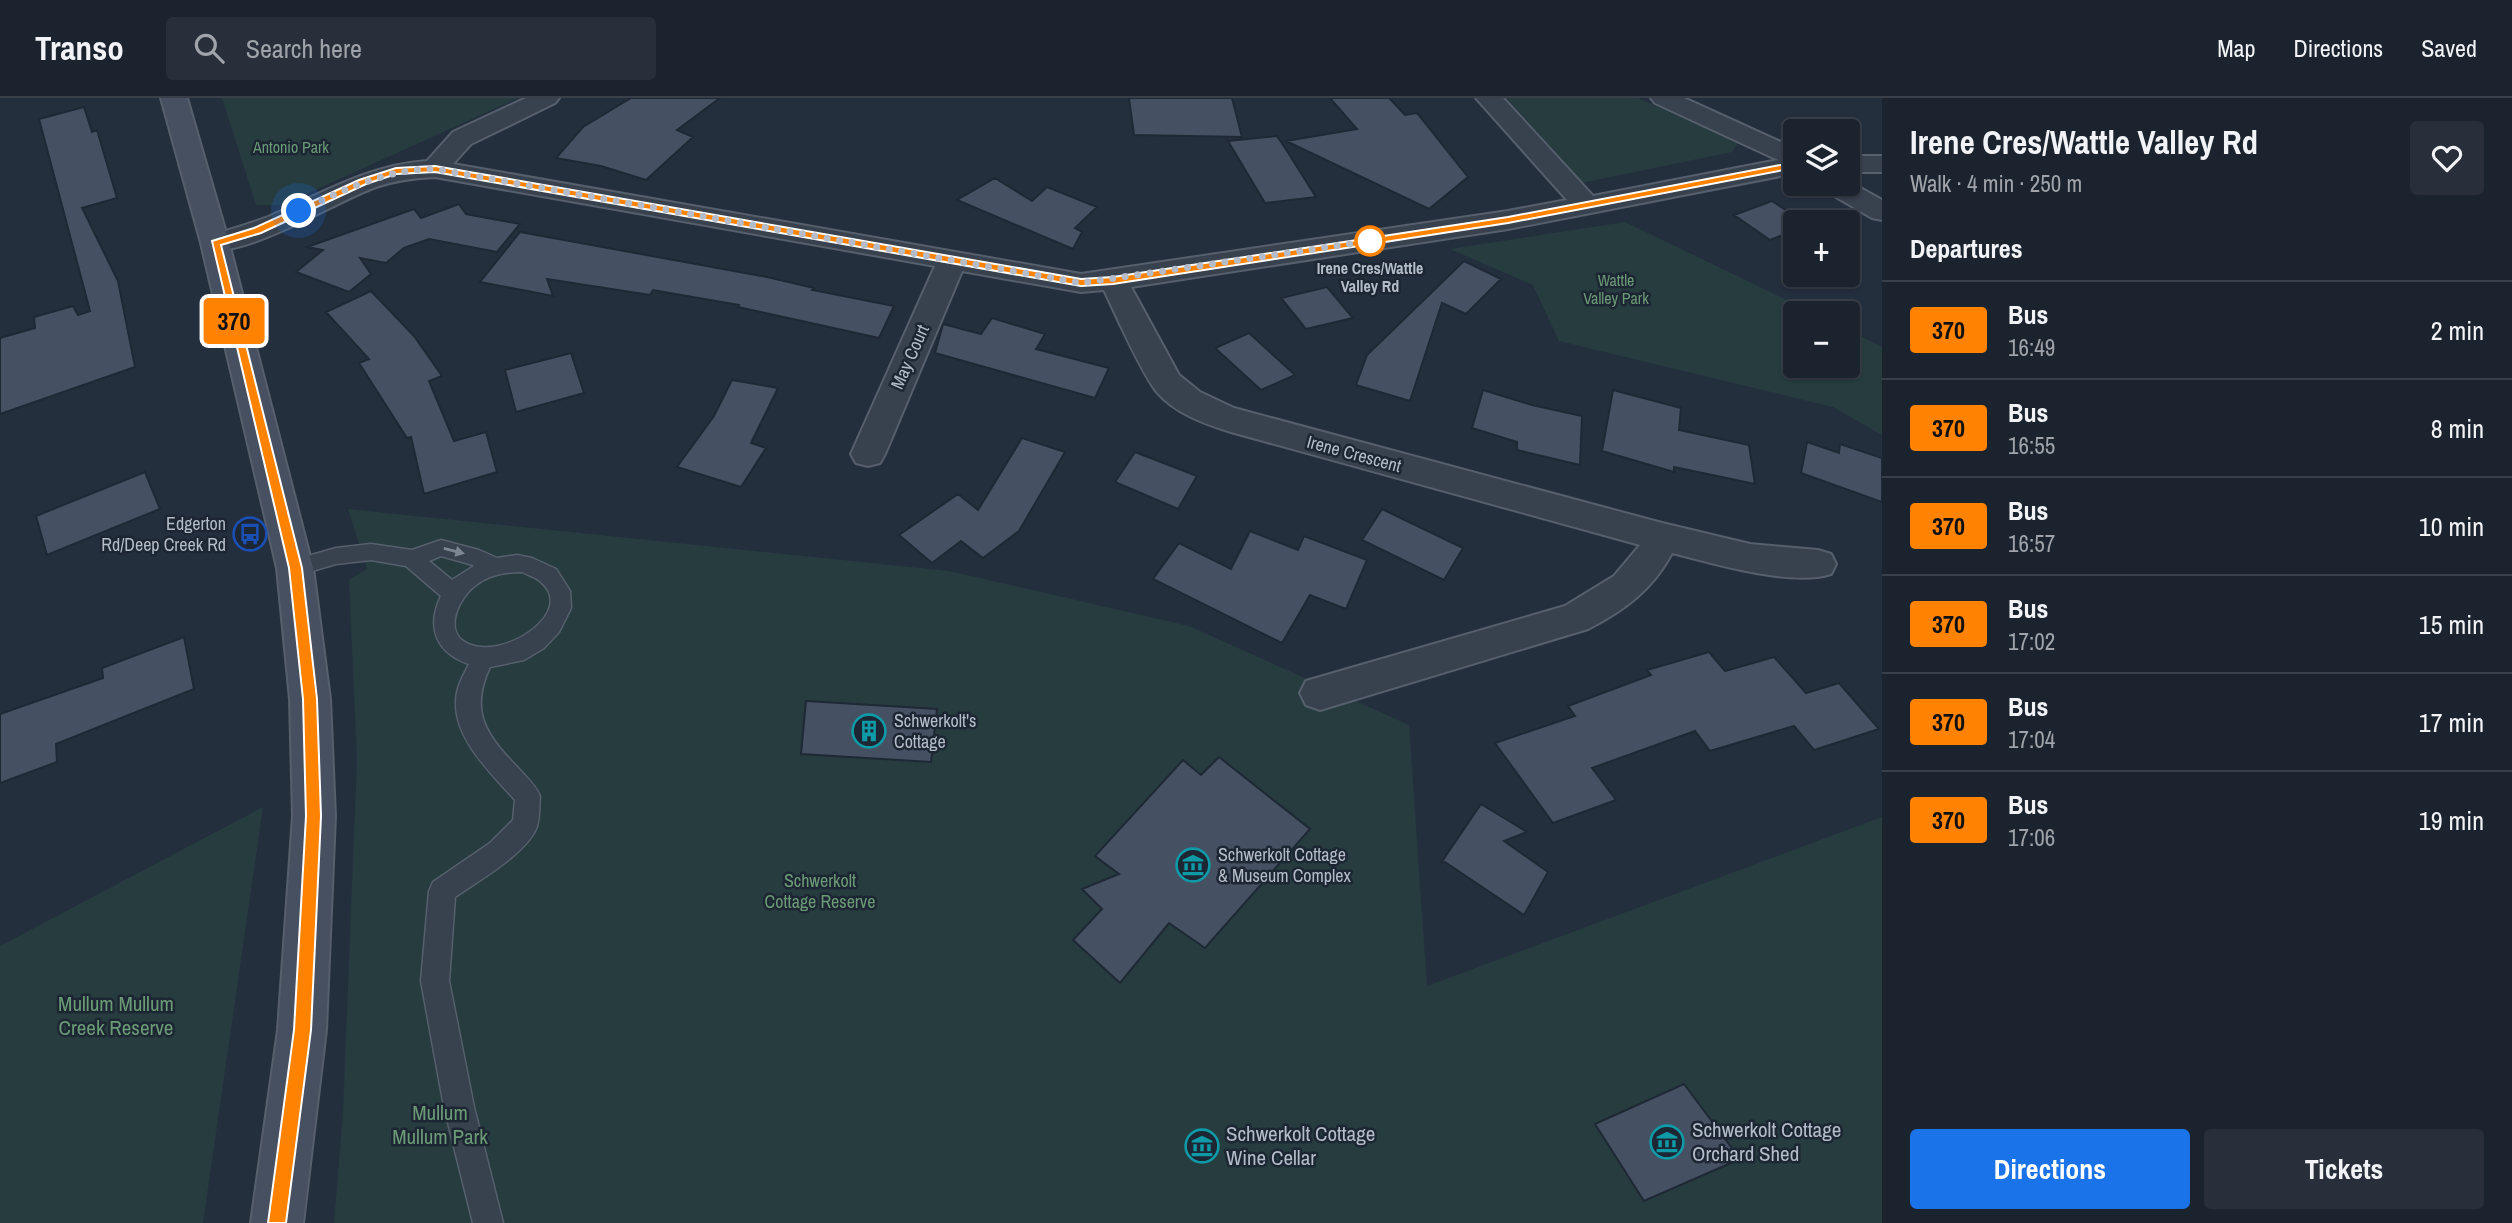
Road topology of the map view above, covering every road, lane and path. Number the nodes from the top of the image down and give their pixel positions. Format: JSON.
{"nodes":[{"id":1,"x":174,"y":98,"type":"edge"},
{"id":2,"x":546,"y":98,"type":"edge"},
{"id":3,"x":1489,"y":98,"type":"edge"},
{"id":4,"x":1664,"y":98,"type":"edge"},
{"id":5,"x":1783,"y":153,"type":"edge"},
{"id":6,"x":1860,"y":164,"type":"edge"},
{"id":7,"x":1882,"y":164,"type":"edge"},
{"id":8,"x":1783,"y":168,"type":"edge"},
{"id":9,"x":435,"y":169,"type":"junction"},
{"id":10,"x":1855,"y":196,"type":"edge"},
{"id":11,"x":1587,"y":206,"type":"junction"},
{"id":12,"x":1882,"y":212,"type":"edge"},
{"id":13,"x":215,"y":243,"type":"junction"},
{"id":14,"x":952,"y":260,"type":"junction"},
{"id":15,"x":1113,"y":280,"type":"junction"},
{"id":16,"x":868,"y":454,"type":"dead end"},
{"id":17,"x":1662,"y":537,"type":"junction"},
{"id":18,"x":412,"y":558,"type":"junction"},
{"id":19,"x":1818,"y":564,"type":"dead end"},
{"id":20,"x":495,"y":567,"type":"junction"},
{"id":21,"x":295,"y":568,"type":"junction"},
{"id":22,"x":453,"y":594,"type":"junction"},
{"id":23,"x":483,"y":658,"type":"junction"},
{"id":24,"x":1320,"y":693,"type":"dead end"},
{"id":25,"x":277,"y":1223,"type":"edge"},
{"id":26,"x":488,"y":1223,"type":"edge"}],
"edges":[{"from":1,"to":13,"type":"main road"},
{"from":2,"to":9,"type":"street"},
{"from":3,"to":11,"type":"street"},
{"from":4,"to":5,"type":"street"},
{"from":6,"to":7,"type":"street"},
{"from":8,"to":11,"type":"street"},
{"from":9,"to":13,"type":"street"},
{"from":9,"to":14,"type":"street"},
{"from":10,"to":12,"type":"street"},
{"from":11,"to":15,"type":"street"},
{"from":13,"to":21,"type":"main road"},
{"from":14,"to":15,"type":"street"},
{"from":14,"to":16,"type":"street","name":"May Court"},
{"from":15,"to":17,"type":"street","name":"Irene Crescent"},
{"from":17,"to":19,"type":"street","name":"Irene Crescent"},
{"from":17,"to":24,"type":"street"},
{"from":18,"to":20,"type":"lane","one_way":true},
{"from":18,"to":21,"type":"lane"},
{"from":18,"to":22,"type":"lane"},
{"from":20,"to":22,"type":"lane"},
{"from":20,"to":23,"type":"lane"},
{"from":21,"to":25,"type":"main road"},
{"from":22,"to":23,"type":"lane"},
{"from":23,"to":26,"type":"lane"}]}
